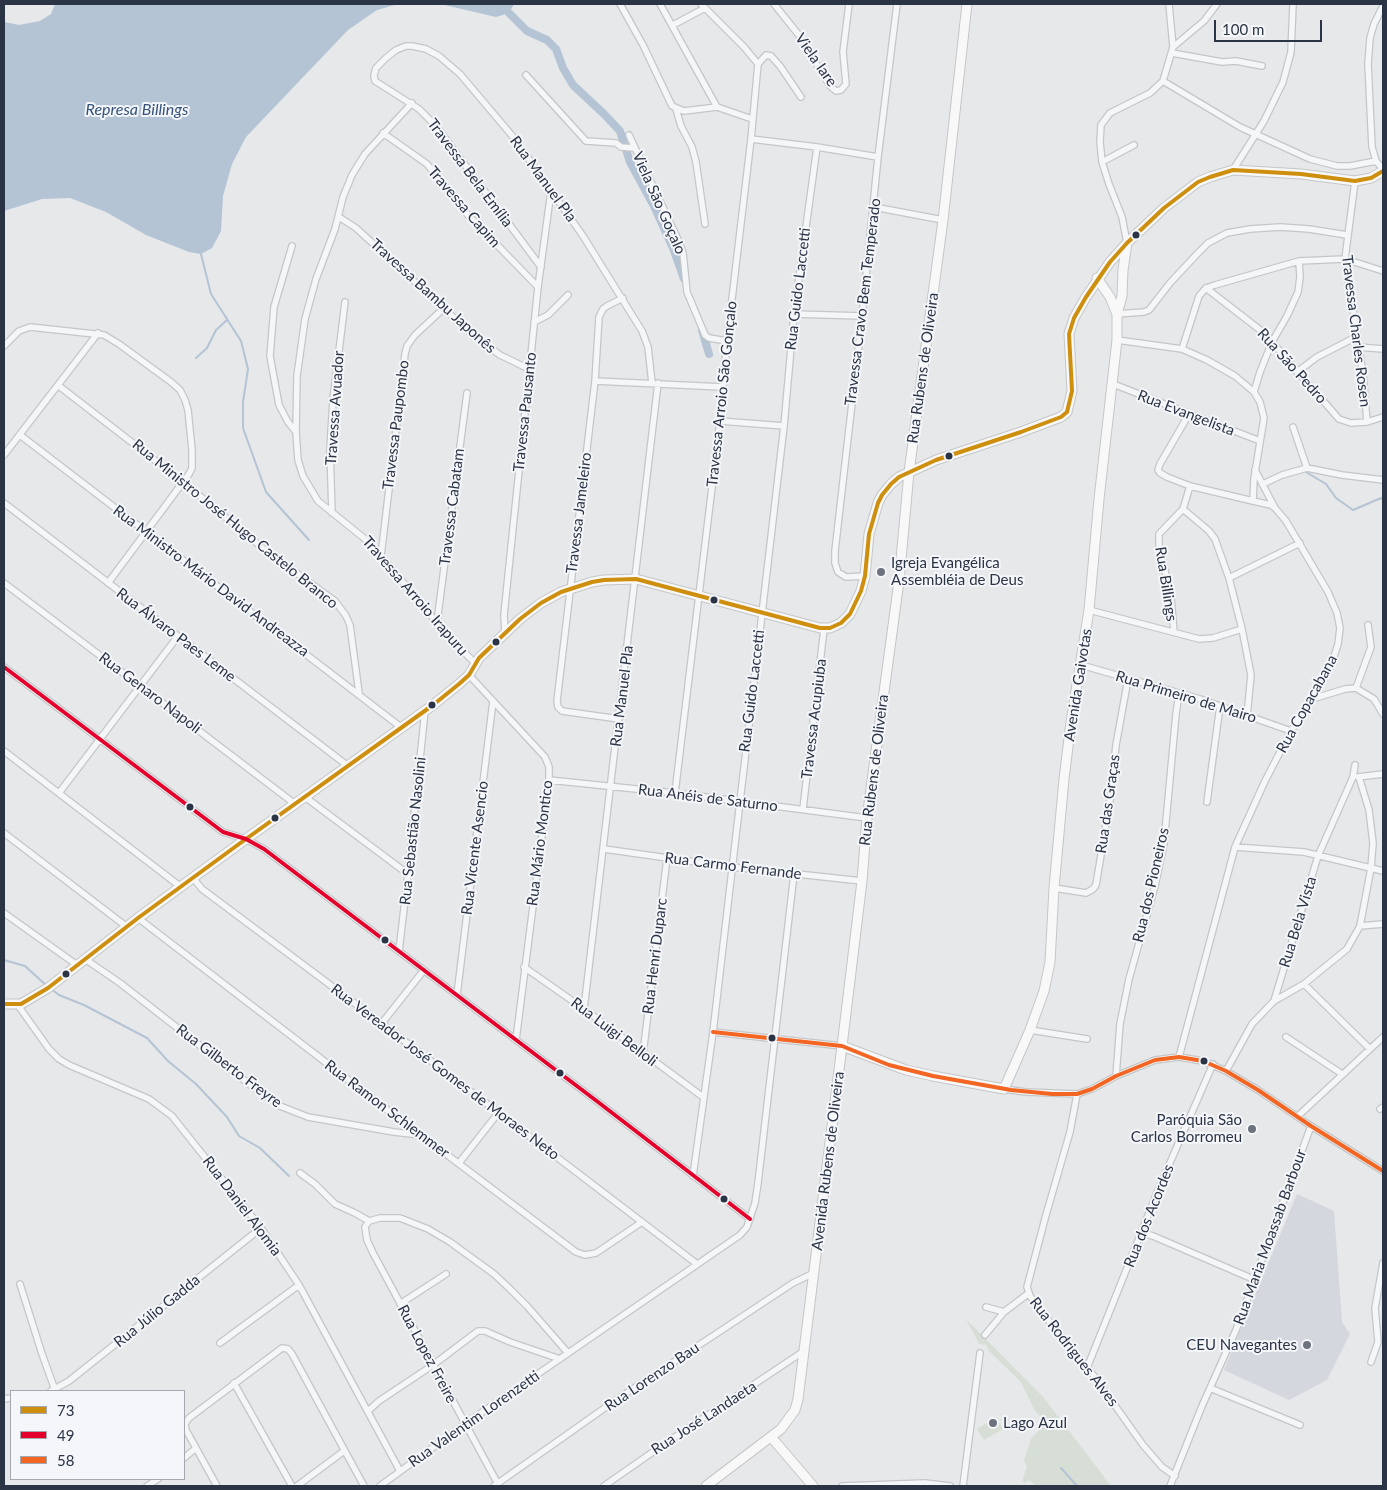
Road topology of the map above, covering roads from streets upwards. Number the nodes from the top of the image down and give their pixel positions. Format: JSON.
{"nodes":[{"id":1,"x":620,"y":4,"type":"edge"},
{"id":2,"x":660,"y":4,"type":"edge"},
{"id":3,"x":774,"y":4,"type":"edge"},
{"id":4,"x":849,"y":4,"type":"edge"},
{"id":5,"x":897,"y":4,"type":"edge"},
{"id":6,"x":967,"y":4,"type":"edge"},
{"id":7,"x":1169,"y":4,"type":"edge"},
{"id":8,"x":1217,"y":4,"type":"edge"},
{"id":9,"x":1293,"y":4,"type":"edge"},
{"id":10,"x":703,"y":6,"type":"edge"},
{"id":11,"x":1383,"y":6,"type":"edge"},
{"id":12,"x":673,"y":26,"type":"junction"},
{"id":13,"x":1172,"y":50,"type":"junction"},
{"id":14,"x":758,"y":64,"type":"junction"},
{"id":15,"x":1262,"y":66,"type":"dead end"},
{"id":16,"x":376,"y":68,"type":"joint"},
{"id":17,"x":526,"y":74,"type":"dead end"},
{"id":18,"x":1164,"y":81,"type":"junction"},
{"id":19,"x":801,"y":97,"type":"dead end"},
{"id":20,"x":412,"y":103,"type":"junction"},
{"id":21,"x":717,"y":107,"type":"junction"},
{"id":22,"x":676,"y":109,"type":"junction"},
{"id":23,"x":752,"y":119,"type":"junction"},
{"id":24,"x":383,"y":134,"type":"junction"},
{"id":25,"x":1256,"y":134,"type":"junction"},
{"id":26,"x":629,"y":135,"type":"dead end"},
{"id":27,"x":751,"y":139,"type":"junction"},
{"id":28,"x":1134,"y":145,"type":"dead end"},
{"id":29,"x":817,"y":147,"type":"junction"},
{"id":30,"x":633,"y":148,"type":"junction"},
{"id":31,"x":878,"y":158,"type":"junction"},
{"id":32,"x":1376,"y":161,"type":"junction"},
{"id":33,"x":1102,"y":162,"type":"junction"},
{"id":34,"x":1233,"y":170,"type":"junction"},
{"id":35,"x":1383,"y":170,"type":"edge"},
{"id":36,"x":1355,"y":181,"type":"junction"},
{"id":37,"x":551,"y":191,"type":"junction"},
{"id":38,"x":874,"y":207,"type":"junction"},
{"id":39,"x":339,"y":217,"type":"junction"},
{"id":40,"x":943,"y":220,"type":"junction"},
{"id":41,"x":705,"y":224,"type":"dead end"},
{"id":42,"x":1347,"y":235,"type":"junction"},
{"id":43,"x":1127,"y":243,"type":"junction"},
{"id":44,"x":292,"y":246,"type":"dead end"},
{"id":45,"x":1345,"y":258,"type":"junction"},
{"id":46,"x":1299,"y":261,"type":"junction"},
{"id":47,"x":541,"y":267,"type":"junction"},
{"id":48,"x":1383,"y":271,"type":"edge"},
{"id":49,"x":1098,"y":278,"type":"junction"},
{"id":50,"x":538,"y":287,"type":"junction"},
{"id":51,"x":1206,"y":288,"type":"junction"},
{"id":52,"x":568,"y":295,"type":"dead end"},
{"id":53,"x":624,"y":298,"type":"junction"},
{"id":54,"x":345,"y":302,"type":"dead end"},
{"id":55,"x":443,"y":309,"type":"junction"},
{"id":56,"x":794,"y":314,"type":"junction"},
{"id":57,"x":1117,"y":314,"type":"junction"},
{"id":58,"x":862,"y":316,"type":"junction"},
{"id":59,"x":534,"y":322,"type":"junction"},
{"id":60,"x":98,"y":333,"type":"junction"},
{"id":61,"x":1356,"y":337,"type":"junction"},
{"id":62,"x":1117,"y":340,"type":"junction"},
{"id":63,"x":727,"y":341,"type":"junction"},
{"id":64,"x":1272,"y":342,"type":"junction"},
{"id":65,"x":4,"y":346,"type":"edge"},
{"id":66,"x":1358,"y":347,"type":"junction"},
{"id":67,"x":1182,"y":349,"type":"junction"},
{"id":68,"x":1383,"y":349,"type":"edge"},
{"id":69,"x":529,"y":369,"type":"junction"},
{"id":70,"x":1297,"y":372,"type":"junction"},
{"id":71,"x":595,"y":381,"type":"junction"},
{"id":72,"x":655,"y":383,"type":"junction"},
{"id":73,"x":1113,"y":384,"type":"junction"},
{"id":74,"x":59,"y":386,"type":"junction"},
{"id":75,"x":722,"y":387,"type":"junction"},
{"id":76,"x":1254,"y":392,"type":"junction"},
{"id":77,"x":467,"y":393,"type":"dead end"},
{"id":78,"x":1189,"y":414,"type":"junction"},
{"id":79,"x":1383,"y":417,"type":"edge"},
{"id":80,"x":720,"y":422,"type":"junction"},
{"id":81,"x":1367,"y":422,"type":"junction"},
{"id":82,"x":784,"y":426,"type":"junction"},
{"id":83,"x":1293,"y":427,"type":"dead end"},
{"id":84,"x":296,"y":432,"type":"junction"},
{"id":85,"x":20,"y":436,"type":"junction"},
{"id":86,"x":1260,"y":441,"type":"junction"},
{"id":87,"x":4,"y":455,"type":"edge"},
{"id":88,"x":1307,"y":468,"type":"junction"},
{"id":89,"x":1256,"y":470,"type":"junction"},
{"id":90,"x":909,"y":472,"type":"junction"},
{"id":91,"x":1383,"y":480,"type":"edge"},
{"id":92,"x":183,"y":482,"type":"junction"},
{"id":93,"x":1262,"y":484,"type":"junction"},
{"id":94,"x":1190,"y":486,"type":"junction"},
{"id":95,"x":1253,"y":501,"type":"junction"},
{"id":96,"x":4,"y":503,"type":"edge"},
{"id":97,"x":1276,"y":508,"type":"junction"},
{"id":98,"x":1183,"y":509,"type":"junction"},
{"id":99,"x":332,"y":513,"type":"junction"},
{"id":100,"x":146,"y":531,"type":"junction"},
{"id":101,"x":1300,"y":543,"type":"junction"},
{"id":102,"x":381,"y":556,"type":"junction"},
{"id":103,"x":865,"y":576,"type":"junction"},
{"id":104,"x":1229,"y":578,"type":"junction"},
{"id":105,"x":636,"y":579,"type":"junction"},
{"id":106,"x":4,"y":583,"type":"edge"},
{"id":107,"x":108,"y":583,"type":"junction"},
{"id":108,"x":571,"y":589,"type":"junction"},
{"id":109,"x":698,"y":596,"type":"junction"},
{"id":110,"x":1089,"y":610,"type":"junction"},
{"id":111,"x":761,"y":613,"type":"junction"},
{"id":112,"x":437,"y":622,"type":"junction"},
{"id":113,"x":1368,"y":625,"type":"dead end"},
{"id":114,"x":824,"y":628,"type":"junction"},
{"id":115,"x":1242,"y":629,"type":"junction"},
{"id":116,"x":1174,"y":632,"type":"junction"},
{"id":117,"x":505,"y":633,"type":"junction"},
{"id":118,"x":178,"y":636,"type":"junction"},
{"id":119,"x":475,"y":663,"type":"junction"},
{"id":120,"x":1081,"y":665,"type":"junction"},
{"id":121,"x":4,"y":668,"type":"edge"},
{"id":122,"x":469,"y":675,"type":"junction"},
{"id":123,"x":1128,"y":678,"type":"junction"},
{"id":124,"x":140,"y":685,"type":"junction"},
{"id":125,"x":1356,"y":688,"type":"junction"},
{"id":126,"x":359,"y":694,"type":"junction"},
{"id":127,"x":1180,"y":694,"type":"junction"},
{"id":128,"x":1312,"y":698,"type":"junction"},
{"id":129,"x":493,"y":701,"type":"junction"},
{"id":130,"x":1220,"y":706,"type":"junction"},
{"id":131,"x":425,"y":711,"type":"junction"},
{"id":132,"x":1383,"y":714,"type":"edge"},
{"id":133,"x":1247,"y":716,"type":"junction"},
{"id":134,"x":619,"y":719,"type":"junction"},
{"id":135,"x":402,"y":728,"type":"junction"},
{"id":136,"x":1291,"y":731,"type":"junction"},
{"id":137,"x":100,"y":740,"type":"junction"},
{"id":138,"x":4,"y":752,"type":"edge"},
{"id":139,"x":1355,"y":765,"type":"dead end"},
{"id":140,"x":348,"y":766,"type":"junction"},
{"id":141,"x":1383,"y":774,"type":"edge"},
{"id":142,"x":1356,"y":777,"type":"junction"},
{"id":143,"x":548,"y":780,"type":"junction"},
{"id":144,"x":610,"y":787,"type":"junction"},
{"id":145,"x":59,"y":793,"type":"junction"},
{"id":146,"x":675,"y":793,"type":"junction"},
{"id":147,"x":305,"y":797,"type":"junction"},
{"id":148,"x":739,"y":802,"type":"junction"},
{"id":149,"x":1207,"y":802,"type":"dead end"},
{"id":150,"x":295,"y":804,"type":"junction"},
{"id":151,"x":803,"y":809,"type":"junction"},
{"id":152,"x":867,"y":818,"type":"junction"},
{"id":153,"x":4,"y":833,"type":"edge"},
{"id":154,"x":246,"y":839,"type":"junction"},
{"id":155,"x":1235,"y":847,"type":"junction"},
{"id":156,"x":604,"y":849,"type":"junction"},
{"id":157,"x":1318,"y":856,"type":"junction"},
{"id":158,"x":667,"y":858,"type":"junction"},
{"id":159,"x":732,"y":866,"type":"junction"},
{"id":160,"x":1371,"y":868,"type":"junction"},
{"id":161,"x":1383,"y":871,"type":"edge"},
{"id":162,"x":408,"y":874,"type":"junction"},
{"id":163,"x":794,"y":874,"type":"junction"},
{"id":164,"x":193,"y":878,"type":"junction"},
{"id":165,"x":862,"y":882,"type":"junction"},
{"id":166,"x":182,"y":886,"type":"junction"},
{"id":167,"x":1054,"y":888,"type":"junction"},
{"id":168,"x":4,"y":913,"type":"edge"},
{"id":169,"x":138,"y":918,"type":"junction"},
{"id":170,"x":1383,"y":924,"type":"edge"},
{"id":171,"x":1360,"y":926,"type":"junction"},
{"id":172,"x":127,"y":927,"type":"junction"},
{"id":173,"x":398,"y":951,"type":"junction"},
{"id":174,"x":81,"y":962,"type":"junction"},
{"id":175,"x":524,"y":967,"type":"junction"},
{"id":176,"x":424,"y":970,"type":"junction"},
{"id":177,"x":1304,"y":984,"type":"junction"},
{"id":178,"x":457,"y":996,"type":"junction"},
{"id":179,"x":1274,"y":1001,"type":"junction"},
{"id":180,"x":4,"y":1004,"type":"edge"},
{"id":181,"x":17,"y":1004,"type":"junction"},
{"id":182,"x":584,"y":1009,"type":"junction"},
{"id":183,"x":382,"y":1024,"type":"junction"},
{"id":184,"x":1030,"y":1030,"type":"junction"},
{"id":185,"x":713,"y":1032,"type":"junction"},
{"id":186,"x":1383,"y":1036,"type":"edge"},
{"id":187,"x":1286,"y":1037,"type":"dead end"},
{"id":188,"x":1086,"y":1039,"type":"dead end"},
{"id":189,"x":516,"y":1040,"type":"junction"},
{"id":190,"x":776,"y":1040,"type":"junction"},
{"id":191,"x":842,"y":1046,"type":"junction"},
{"id":192,"x":1369,"y":1048,"type":"junction"},
{"id":193,"x":644,"y":1054,"type":"junction"},
{"id":194,"x":1179,"y":1057,"type":"junction"},
{"id":195,"x":1213,"y":1064,"type":"junction"},
{"id":196,"x":1226,"y":1071,"type":"junction"},
{"id":197,"x":1342,"y":1074,"type":"junction"},
{"id":198,"x":1116,"y":1076,"type":"junction"},
{"id":199,"x":1004,"y":1088,"type":"junction"},
{"id":200,"x":1077,"y":1094,"type":"junction"},
{"id":201,"x":703,"y":1098,"type":"junction"},
{"id":202,"x":498,"y":1112,"type":"junction"},
{"id":203,"x":1298,"y":1116,"type":"junction"},
{"id":204,"x":1311,"y":1126,"type":"junction"},
{"id":205,"x":421,"y":1135,"type":"junction"},
{"id":206,"x":459,"y":1163,"type":"junction"},
{"id":207,"x":1383,"y":1171,"type":"edge"},
{"id":208,"x":300,"y":1173,"type":"dead end"},
{"id":209,"x":693,"y":1176,"type":"junction"},
{"id":210,"x":750,"y":1219,"type":"junction"},
{"id":211,"x":369,"y":1221,"type":"junction"},
{"id":212,"x":642,"y":1222,"type":"junction"},
{"id":213,"x":261,"y":1228,"type":"junction"},
{"id":214,"x":1142,"y":1233,"type":"junction"},
{"id":215,"x":1383,"y":1263,"type":"edge"},
{"id":216,"x":697,"y":1264,"type":"junction"},
{"id":217,"x":814,"y":1273,"type":"junction"},
{"id":218,"x":446,"y":1274,"type":"dead end"},
{"id":219,"x":1253,"y":1280,"type":"junction"},
{"id":220,"x":20,"y":1284,"type":"dead end"},
{"id":221,"x":299,"y":1285,"type":"junction"},
{"id":222,"x":1029,"y":1293,"type":"junction"},
{"id":223,"x":400,"y":1304,"type":"junction"},
{"id":224,"x":986,"y":1307,"type":"dead end"},
{"id":225,"x":1004,"y":1312,"type":"junction"},
{"id":226,"x":985,"y":1335,"type":"dead end"},
{"id":227,"x":220,"y":1343,"type":"dead end"},
{"id":228,"x":804,"y":1351,"type":"junction"},
{"id":229,"x":568,"y":1353,"type":"junction"},
{"id":230,"x":980,"y":1353,"type":"dead end"},
{"id":231,"x":560,"y":1359,"type":"junction"},
{"id":232,"x":1371,"y":1362,"type":"dead end"},
{"id":233,"x":432,"y":1365,"type":"junction"},
{"id":234,"x":1087,"y":1368,"type":"junction"},
{"id":235,"x":234,"y":1383,"type":"junction"},
{"id":236,"x":1210,"y":1388,"type":"junction"},
{"id":237,"x":53,"y":1390,"type":"edge"},
{"id":238,"x":368,"y":1411,"type":"junction"},
{"id":239,"x":465,"y":1424,"type":"junction"},
{"id":240,"x":1300,"y":1425,"type":"dead end"},
{"id":241,"x":772,"y":1438,"type":"junction"},
{"id":242,"x":196,"y":1448,"type":"junction"},
{"id":243,"x":344,"y":1451,"type":"junction"},
{"id":244,"x":185,"y":1457,"type":"edge"},
{"id":245,"x":400,"y":1471,"type":"junction"},
{"id":246,"x":1175,"y":1476,"type":"junction"},
{"id":247,"x":497,"y":1485,"type":"edge"},
{"id":248,"x":217,"y":1486,"type":"edge"},
{"id":249,"x":292,"y":1486,"type":"edge"},
{"id":250,"x":297,"y":1486,"type":"edge"},
{"id":251,"x":364,"y":1486,"type":"edge"},
{"id":252,"x":380,"y":1486,"type":"edge"},
{"id":253,"x":604,"y":1486,"type":"edge"},
{"id":254,"x":706,"y":1486,"type":"edge"},
{"id":255,"x":813,"y":1486,"type":"edge"},
{"id":256,"x":842,"y":1486,"type":"edge"},
{"id":257,"x":950,"y":1486,"type":"edge"},
{"id":258,"x":963,"y":1486,"type":"edge"},
{"id":259,"x":1170,"y":1486,"type":"edge"}],
"edges":[{"from":1,"to":22,"type":"street"},
{"from":2,"to":12,"type":"street"},
{"from":3,"to":4,"type":"street","name":"Viela Iare"},
{"from":5,"to":31,"type":"street","name":"Travessa Cravo Bem Temperado"},
{"from":6,"to":40,"type":"street","name":"Rua Rubens de Oliveira"},
{"from":7,"to":13,"type":"street"},
{"from":8,"to":13,"type":"street"},
{"from":9,"to":25,"type":"street"},
{"from":10,"to":12,"type":"street"},
{"from":10,"to":14,"type":"street"},
{"from":11,"to":32,"type":"street"},
{"from":12,"to":21,"type":"street"},
{"from":13,"to":15,"type":"street"},
{"from":13,"to":18,"type":"street"},
{"from":14,"to":19,"type":"street"},
{"from":14,"to":23,"type":"street","name":"Travessa Arroio São Gonçalo"},
{"from":16,"to":20,"type":"street","name":"Travessa Bela Emília"},
{"from":16,"to":37,"type":"street","name":"Rua Manuel Pla"},
{"from":17,"to":30,"type":"street"},
{"from":18,"to":25,"type":"street"},
{"from":18,"to":33,"type":"street"},
{"from":20,"to":24,"type":"street","name":"Travessa Arroio Irapuru"},
{"from":20,"to":47,"type":"street","name":"Travessa Bela Emília"},
{"from":21,"to":22,"type":"street"},
{"from":21,"to":23,"type":"street"},
{"from":22,"to":41,"type":"street"},
{"from":23,"to":27,"type":"street","name":"Travessa Arroio São Gonçalo"},
{"from":24,"to":39,"type":"street","name":"Travessa Arroio Irapuru"},
{"from":24,"to":50,"type":"street","name":"Travessa Capim"},
{"from":25,"to":32,"type":"street"},
{"from":25,"to":34,"type":"street"},
{"from":26,"to":30,"type":"street","name":"Viela São Goçalo"},
{"from":27,"to":29,"type":"street"},
{"from":27,"to":63,"type":"street","name":"Travessa Arroio São Gonçalo"},
{"from":28,"to":33,"type":"street"},
{"from":29,"to":31,"type":"street"},
{"from":29,"to":56,"type":"street","name":"Rua Guido Laccetti"},
{"from":30,"to":63,"type":"street","name":"Viela São Goçalo"},
{"from":31,"to":38,"type":"street","name":"Travessa Cravo Bem Temperado"},
{"from":32,"to":35,"type":"street"},
{"from":33,"to":43,"type":"street"},
{"from":34,"to":36,"type":"street"},
{"from":34,"to":43,"type":"street"},
{"from":35,"to":36,"type":"street"},
{"from":36,"to":42,"type":"street","name":"Travessa Charles Rosen"},
{"from":37,"to":47,"type":"street","name":"Travessa Pausanto"},
{"from":37,"to":53,"type":"street","name":"Rua Manuel Pla"},
{"from":38,"to":40,"type":"street"},
{"from":38,"to":58,"type":"street","name":"Travessa Cravo Bem Temperado"},
{"from":39,"to":55,"type":"street","name":"Travessa Bambu Japonês"},
{"from":39,"to":84,"type":"street","name":"Travessa Arroio Irapuru"},
{"from":40,"to":90,"type":"street","name":"Rua Rubens de Oliveira"},
{"from":42,"to":45,"type":"street","name":"Travessa Charles Rosen"},
{"from":42,"to":57,"type":"street"},
{"from":43,"to":49,"type":"street"},
{"from":43,"to":57,"type":"street"},
{"from":44,"to":84,"type":"street"},
{"from":45,"to":46,"type":"street"},
{"from":45,"to":48,"type":"street"},
{"from":45,"to":61,"type":"street","name":"Travessa Charles Rosen"},
{"from":46,"to":51,"type":"street"},
{"from":46,"to":64,"type":"street"},
{"from":47,"to":50,"type":"street","name":"Travessa Pausanto"},
{"from":49,"to":57,"type":"street","name":"Avenida Gaivotas"},
{"from":49,"to":90,"type":"street"},
{"from":50,"to":59,"type":"street","name":"Travessa Pausanto"},
{"from":51,"to":64,"type":"street","name":"Rua São Pedro"},
{"from":51,"to":67,"type":"street"},
{"from":52,"to":59,"type":"street"},
{"from":53,"to":71,"type":"street","name":"Travessa Jameleiro"},
{"from":53,"to":72,"type":"street","name":"Rua Manuel Pla"},
{"from":54,"to":99,"type":"street","name":"Travessa Avuador"},
{"from":55,"to":69,"type":"street","name":"Travessa Bambu Japonês"},
{"from":55,"to":102,"type":"street","name":"Travessa Paupombo"},
{"from":56,"to":58,"type":"street"},
{"from":56,"to":82,"type":"street","name":"Rua Guido Laccetti"},
{"from":57,"to":62,"type":"street","name":"Avenida Gaivotas"},
{"from":58,"to":103,"type":"street","name":"Travessa Cravo Bem Temperado"},
{"from":59,"to":69,"type":"street","name":"Travessa Pausanto"},
{"from":60,"to":65,"type":"street"},
{"from":60,"to":74,"type":"street"},
{"from":60,"to":92,"type":"street"},
{"from":61,"to":66,"type":"street","name":"Travessa Charles Rosen"},
{"from":61,"to":70,"type":"street"},
{"from":62,"to":67,"type":"street"},
{"from":62,"to":73,"type":"street","name":"Avenida Gaivotas"},
{"from":63,"to":75,"type":"street","name":"Travessa Arroio São Gonçalo"},
{"from":64,"to":70,"type":"street","name":"Rua São Pedro"},
{"from":64,"to":76,"type":"street"},
{"from":66,"to":68,"type":"street"},
{"from":66,"to":81,"type":"street","name":"Travessa Charles Rosen"},
{"from":67,"to":76,"type":"street"},
{"from":69,"to":117,"type":"street","name":"Travessa Pausanto"},
{"from":70,"to":81,"type":"street","name":"Rua São Pedro"},
{"from":71,"to":72,"type":"street"},
{"from":71,"to":108,"type":"street","name":"Travessa Jameleiro"},
{"from":72,"to":75,"type":"street"},
{"from":72,"to":105,"type":"street","name":"Rua Manuel Pla"},
{"from":73,"to":78,"type":"street","name":"Rua Evangelista"},
{"from":73,"to":110,"type":"street","name":"Avenida Gaivotas"},
{"from":74,"to":85,"type":"street"},
{"from":74,"to":92,"type":"street","name":"Rua Ministro José Hugo Castelo Branco"},
{"from":75,"to":80,"type":"street","name":"Travessa Arroio São Gonçalo"},
{"from":76,"to":86,"type":"street"},
{"from":77,"to":112,"type":"street","name":"Travessa Cabatam"},
{"from":78,"to":86,"type":"street","name":"Rua Evangelista"},
{"from":78,"to":94,"type":"street"},
{"from":79,"to":81,"type":"street","name":"Rua São Pedro"},
{"from":80,"to":82,"type":"street"},
{"from":80,"to":109,"type":"street","name":"Travessa Arroio São Gonçalo"},
{"from":82,"to":111,"type":"street","name":"Rua Guido Laccetti"},
{"from":83,"to":88,"type":"street"},
{"from":84,"to":99,"type":"street","name":"Travessa Arroio Irapuru"},
{"from":85,"to":87,"type":"street"},
{"from":85,"to":100,"type":"street","name":"Rua Ministro Mário David Andreazza"},
{"from":86,"to":89,"type":"street"},
{"from":88,"to":91,"type":"street"},
{"from":88,"to":93,"type":"street"},
{"from":89,"to":93,"type":"street","name":"Rua Copacabana"},
{"from":89,"to":95,"type":"street"},
{"from":90,"to":103,"type":"street"},
{"from":90,"to":152,"type":"street","name":"Rua Rubens de Oliveira"},
{"from":92,"to":100,"type":"street"},
{"from":92,"to":126,"type":"street","name":"Rua Ministro José Hugo Castelo Branco"},
{"from":93,"to":97,"type":"street","name":"Rua Copacabana"},
{"from":94,"to":95,"type":"street"},
{"from":94,"to":98,"type":"street","name":"Rua Billings"},
{"from":95,"to":97,"type":"street"},
{"from":96,"to":107,"type":"street","name":"Rua Álvaro Paes Leme"},
{"from":97,"to":101,"type":"street","name":"Rua Copacabana"},
{"from":98,"to":104,"type":"street"},
{"from":98,"to":116,"type":"street","name":"Rua Billings"},
{"from":99,"to":102,"type":"street","name":"Travessa Arroio Irapuru"},
{"from":100,"to":107,"type":"street"},
{"from":100,"to":126,"type":"street","name":"Rua Ministro Mário David Andreazza"},
{"from":101,"to":104,"type":"street"},
{"from":101,"to":128,"type":"street","name":"Rua Copacabana"},
{"from":102,"to":112,"type":"street","name":"Travessa Arroio Irapuru"},
{"from":103,"to":114,"type":"street"},
{"from":104,"to":115,"type":"street"},
{"from":105,"to":108,"type":"street"},
{"from":105,"to":109,"type":"street"},
{"from":105,"to":134,"type":"street","name":"Rua Manuel Pla"},
{"from":106,"to":124,"type":"street","name":"Rua Genaro Napoli"},
{"from":107,"to":118,"type":"street","name":"Rua Álvaro Paes Leme"},
{"from":108,"to":117,"type":"street"},
{"from":108,"to":134,"type":"street","name":"Travessa Jameleiro"},
{"from":109,"to":111,"type":"street"},
{"from":109,"to":146,"type":"street","name":"Travessa Arroio São Gonçalo"},
{"from":110,"to":116,"type":"street"},
{"from":110,"to":120,"type":"street","name":"Avenida Gaivotas"},
{"from":111,"to":114,"type":"street"},
{"from":111,"to":148,"type":"street","name":"Rua Guido Laccetti"},
{"from":112,"to":119,"type":"street","name":"Travessa Arroio Irapuru"},
{"from":113,"to":125,"type":"street"},
{"from":114,"to":151,"type":"street","name":"Travessa Acupiuba"},
{"from":115,"to":116,"type":"street"},
{"from":115,"to":133,"type":"street"},
{"from":117,"to":119,"type":"street"},
{"from":118,"to":124,"type":"street"},
{"from":118,"to":140,"type":"street","name":"Rua Álvaro Paes Leme"},
{"from":119,"to":122,"type":"street"},
{"from":120,"to":123,"type":"street","name":"Rua Primeiro de Mairo"},
{"from":120,"to":167,"type":"street","name":"Avenida Gaivotas"},
{"from":121,"to":137,"type":"street"},
{"from":122,"to":129,"type":"street","name":"Rua Mário Montico"},
{"from":122,"to":131,"type":"street"},
{"from":123,"to":127,"type":"street","name":"Rua Primeiro de Mairo"},
{"from":123,"to":167,"type":"street","name":"Rua das Graças"},
{"from":124,"to":137,"type":"street"},
{"from":124,"to":150,"type":"street","name":"Rua Genaro Napoli"},
{"from":125,"to":128,"type":"street"},
{"from":125,"to":132,"type":"street"},
{"from":126,"to":135,"type":"street","name":"Rua Ministro Mário David Andreazza"},
{"from":127,"to":130,"type":"street","name":"Rua Primeiro de Mairo"},
{"from":127,"to":198,"type":"street","name":"Rua dos Pioneiros"},
{"from":128,"to":136,"type":"street","name":"Rua Copacabana"},
{"from":129,"to":143,"type":"street","name":"Rua Mário Montico"},
{"from":129,"to":178,"type":"street","name":"Rua Vicente Asencio"},
{"from":130,"to":133,"type":"street","name":"Rua Primeiro de Mairo"},
{"from":130,"to":149,"type":"street"},
{"from":131,"to":135,"type":"street"},
{"from":131,"to":162,"type":"street","name":"Rua Sebastião Nasolini"},
{"from":133,"to":136,"type":"street","name":"Rua Primeiro de Mairo"},
{"from":134,"to":144,"type":"street","name":"Rua Manuel Pla"},
{"from":135,"to":140,"type":"street"},
{"from":136,"to":155,"type":"street","name":"Rua Copacabana"},
{"from":137,"to":145,"type":"street"},
{"from":137,"to":154,"type":"street"},
{"from":138,"to":145,"type":"street"},
{"from":139,"to":142,"type":"street","name":"Rua Bela Vista"},
{"from":140,"to":147,"type":"street"},
{"from":141,"to":142,"type":"street"},
{"from":142,"to":157,"type":"street","name":"Rua Bela Vista"},
{"from":142,"to":160,"type":"street"},
{"from":143,"to":144,"type":"street","name":"Rua Anéis de Saturno"},
{"from":143,"to":175,"type":"street","name":"Rua Mário Montico"},
{"from":144,"to":146,"type":"street","name":"Rua Anéis de Saturno"},
{"from":144,"to":156,"type":"street","name":"Rua Manuel Pla"},
{"from":145,"to":166,"type":"street"},
{"from":146,"to":148,"type":"street","name":"Rua Anéis de Saturno"},
{"from":147,"to":150,"type":"street"},
{"from":147,"to":162,"type":"street"},
{"from":148,"to":151,"type":"street","name":"Rua Anéis de Saturno"},
{"from":148,"to":159,"type":"street","name":"Rua Guido Laccetti"},
{"from":150,"to":154,"type":"street"},
{"from":151,"to":152,"type":"street","name":"Rua Anéis de Saturno"},
{"from":152,"to":165,"type":"street","name":"Rua Rubens de Oliveira"},
{"from":153,"to":172,"type":"street"},
{"from":154,"to":164,"type":"street"},
{"from":154,"to":173,"type":"street"},
{"from":155,"to":157,"type":"street"},
{"from":155,"to":194,"type":"street","name":"Rua Copacabana"},
{"from":156,"to":158,"type":"street","name":"Rua Carmo Fernande"},
{"from":156,"to":182,"type":"street","name":"Rua Manuel Pla"},
{"from":157,"to":160,"type":"street"},
{"from":157,"to":179,"type":"street","name":"Rua Bela Vista"},
{"from":158,"to":159,"type":"street","name":"Rua Carmo Fernande"},
{"from":158,"to":193,"type":"street","name":"Rua Henri Duparc"},
{"from":159,"to":163,"type":"street","name":"Rua Carmo Fernande"},
{"from":159,"to":185,"type":"street","name":"Rua Guido Laccetti"},
{"from":160,"to":161,"type":"street"},
{"from":160,"to":171,"type":"street"},
{"from":162,"to":173,"type":"street","name":"Rua Sebastião Nasolini"},
{"from":163,"to":165,"type":"street","name":"Rua Carmo Fernande"},
{"from":163,"to":190,"type":"street"},
{"from":164,"to":166,"type":"street"},
{"from":164,"to":183,"type":"street","name":"Rua Vereador José Gomes de Moraes Neto"},
{"from":165,"to":191,"type":"street","name":"Avenida Rubens de Oliveira"},
{"from":166,"to":169,"type":"street"},
{"from":167,"to":184,"type":"street","name":"Avenida Gaivotas"},
{"from":168,"to":174,"type":"street","name":"Rua Gilberto Freyre"},
{"from":169,"to":172,"type":"street"},
{"from":169,"to":205,"type":"street","name":"Rua Ramon Schlemmer"},
{"from":170,"to":171,"type":"street"},
{"from":171,"to":177,"type":"street"},
{"from":172,"to":174,"type":"street"},
{"from":173,"to":176,"type":"street"},
{"from":174,"to":181,"type":"street"},
{"from":174,"to":205,"type":"street","name":"Rua Gilberto Freyre"},
{"from":175,"to":182,"type":"street","name":"Rua Luigi Belloli"},
{"from":175,"to":189,"type":"street","name":"Rua Mário Montico"},
{"from":176,"to":178,"type":"street"},
{"from":176,"to":183,"type":"street"},
{"from":177,"to":179,"type":"street"},
{"from":177,"to":192,"type":"street"},
{"from":178,"to":189,"type":"street"},
{"from":179,"to":196,"type":"street","name":"Rua Bela Vista"},
{"from":180,"to":181,"type":"street"},
{"from":181,"to":213,"type":"street","name":"Rua Daniel Alomia"},
{"from":182,"to":193,"type":"street","name":"Rua Luigi Belloli"},
{"from":183,"to":202,"type":"street","name":"Rua Vereador José Gomes de Moraes Neto"},
{"from":184,"to":188,"type":"street"},
{"from":184,"to":199,"type":"street","name":"Avenida Gaivotas"},
{"from":185,"to":190,"type":"street"},
{"from":185,"to":201,"type":"street","name":"Rua Guido Laccetti"},
{"from":186,"to":192,"type":"street"},
{"from":187,"to":197,"type":"street"},
{"from":189,"to":209,"type":"street"},
{"from":190,"to":191,"type":"street"},
{"from":190,"to":210,"type":"street"},
{"from":191,"to":199,"type":"street"},
{"from":191,"to":217,"type":"street","name":"Avenida Rubens de Oliveira"},
{"from":192,"to":197,"type":"street"},
{"from":193,"to":201,"type":"street","name":"Rua Luigi Belloli"},
{"from":194,"to":195,"type":"street"},
{"from":194,"to":198,"type":"street"},
{"from":195,"to":196,"type":"street"},
{"from":195,"to":214,"type":"street","name":"Rua dos Acordes"},
{"from":196,"to":203,"type":"street"},
{"from":197,"to":203,"type":"street"},
{"from":198,"to":200,"type":"street"},
{"from":199,"to":200,"type":"street"},
{"from":200,"to":222,"type":"street","name":"Rua Rodrigues Alves"},
{"from":201,"to":209,"type":"street","name":"Rua Guido Laccetti"},
{"from":202,"to":206,"type":"street"},
{"from":202,"to":212,"type":"street","name":"Rua Vereador José Gomes de Moraes Neto"},
{"from":203,"to":204,"type":"street"},
{"from":204,"to":207,"type":"street"},
{"from":204,"to":219,"type":"street","name":"Rua Maria Moassab Barbour"},
{"from":205,"to":206,"type":"street","name":"Rua Ramon Schlemmer"},
{"from":206,"to":212,"type":"street","name":"Rua Ramon Schlemmer"},
{"from":208,"to":211,"type":"street"},
{"from":209,"to":210,"type":"street"},
{"from":210,"to":216,"type":"street","name":"Rua Valentim Lorenzetti"},
{"from":211,"to":223,"type":"street","name":"Rua Lopez Freire"},
{"from":211,"to":229,"type":"street"},
{"from":212,"to":216,"type":"street","name":"Rua Vereador José Gomes de Moraes Neto"},
{"from":213,"to":221,"type":"street","name":"Rua Daniel Alomia"},
{"from":213,"to":237,"type":"street","name":"Rua Júlio Gadda"},
{"from":214,"to":219,"type":"street"},
{"from":214,"to":234,"type":"street","name":"Rua dos Acordes"},
{"from":215,"to":232,"type":"street"},
{"from":216,"to":229,"type":"street","name":"Rua Valentim Lorenzetti"},
{"from":217,"to":228,"type":"street","name":"Avenida Rubens de Oliveira"},
{"from":217,"to":247,"type":"street","name":"Rua Lorenzo Bau"},
{"from":218,"to":223,"type":"street"},
{"from":219,"to":236,"type":"street","name":"Rua Maria Moassab Barbour"},
{"from":220,"to":237,"type":"street"},
{"from":221,"to":227,"type":"street"},
{"from":221,"to":238,"type":"street","name":"Rua Daniel Alomia"},
{"from":222,"to":225,"type":"street"},
{"from":222,"to":234,"type":"street","name":"Rua Rodrigues Alves"},
{"from":223,"to":233,"type":"street","name":"Rua Lopez Freire"},
{"from":224,"to":225,"type":"street"},
{"from":225,"to":226,"type":"street"},
{"from":228,"to":241,"type":"street","name":"Avenida Rubens de Oliveira"},
{"from":228,"to":253,"type":"street","name":"Rua José Landaeta"},
{"from":229,"to":231,"type":"street","name":"Rua Valentim Lorenzetti"},
{"from":230,"to":258,"type":"street"},
{"from":231,"to":233,"type":"street"},
{"from":231,"to":239,"type":"street","name":"Rua Valentim Lorenzetti"},
{"from":233,"to":238,"type":"street"},
{"from":233,"to":239,"type":"street","name":"Rua Lopez Freire"},
{"from":234,"to":246,"type":"street","name":"Rua Rodrigues Alves"},
{"from":235,"to":242,"type":"street"},
{"from":235,"to":243,"type":"street"},
{"from":235,"to":249,"type":"street"},
{"from":236,"to":240,"type":"street"},
{"from":236,"to":246,"type":"street","name":"Rua Maria Moassab Barbour"},
{"from":238,"to":245,"type":"street","name":"Rua Daniel Alomia"},
{"from":239,"to":245,"type":"street","name":"Rua Valentim Lorenzetti"},
{"from":239,"to":247,"type":"street","name":"Rua Lopez Freire"},
{"from":241,"to":254,"type":"street","name":"Avenida Rubens de Oliveira"},
{"from":241,"to":255,"type":"street"},
{"from":242,"to":244,"type":"street"},
{"from":242,"to":248,"type":"street"},
{"from":243,"to":250,"type":"street"},
{"from":243,"to":251,"type":"street"},
{"from":245,"to":252,"type":"street","name":"Rua Valentim Lorenzetti"},
{"from":246,"to":259,"type":"street","name":"Rua Maria Moassab Barbour"},
{"from":256,"to":257,"type":"street"}]}
